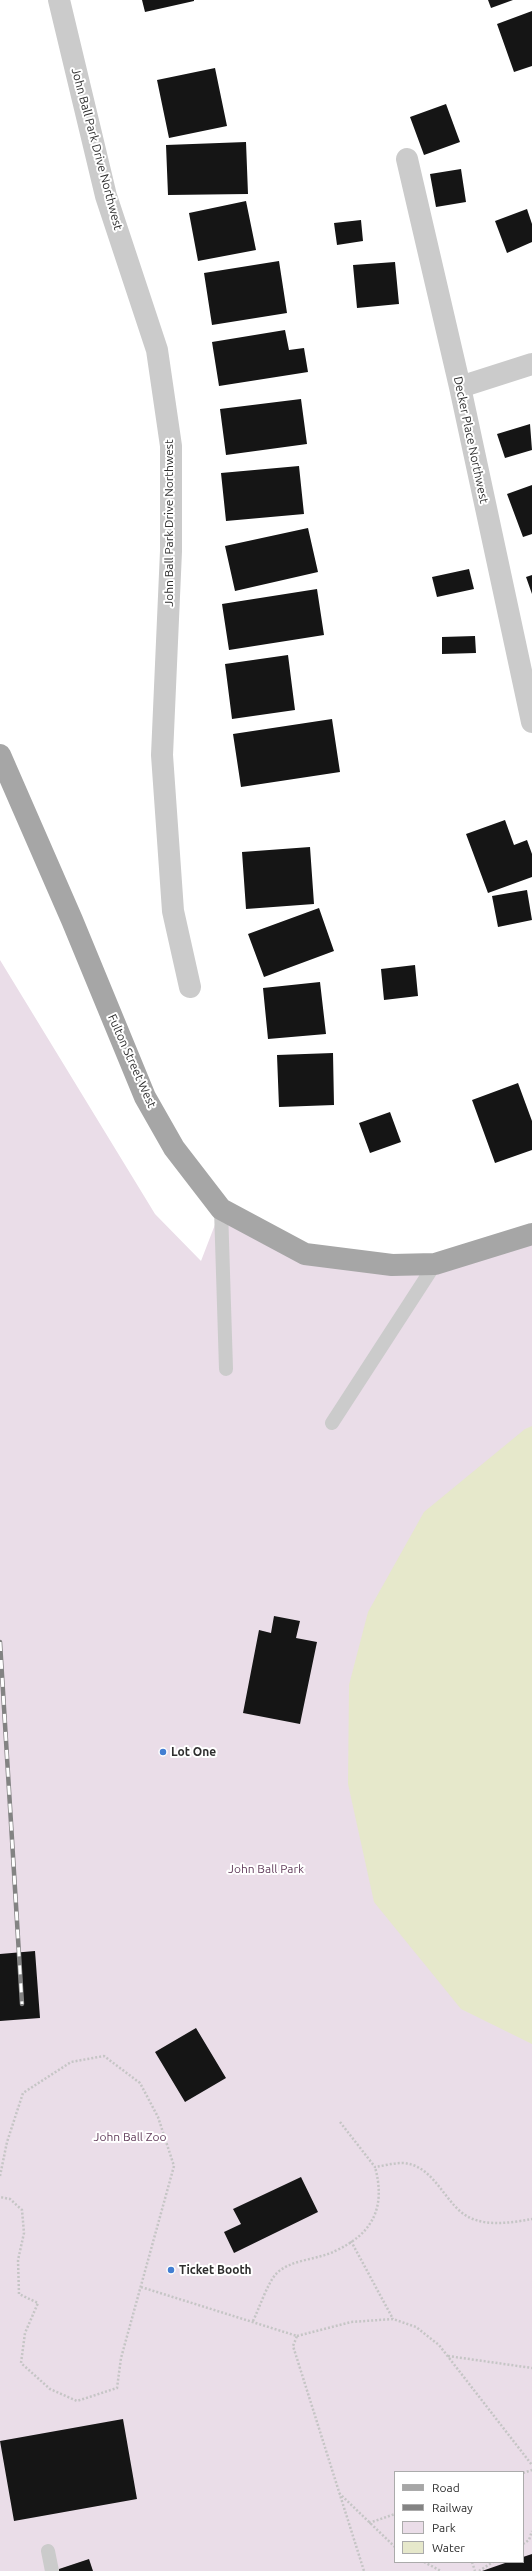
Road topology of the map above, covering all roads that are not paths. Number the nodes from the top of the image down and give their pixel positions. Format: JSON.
{"nodes":[{"id":1,"x":59,"y":0,"type":"edge"},
{"id":2,"x":407,"y":158,"type":"dead end"},
{"id":3,"x":532,"y":364,"type":"edge"},
{"id":4,"x":460,"y":387,"type":"junction"},
{"id":5,"x":532,"y":722,"type":"edge"},
{"id":6,"x":0,"y":755,"type":"edge"},
{"id":7,"x":190,"y":987,"type":"dead end"},
{"id":8,"x":221,"y":1209,"type":"junction"},
{"id":9,"x":532,"y":1234,"type":"edge"},
{"id":10,"x":435,"y":1264,"type":"junction"},
{"id":11,"x":226,"y":1369,"type":"dead end"},
{"id":12,"x":332,"y":1423,"type":"dead end"},
{"id":13,"x":48,"y":2551,"type":"dead end"},
{"id":14,"x":52,"y":2571,"type":"edge"}],
"edges":[{"from":1,"to":7,"type":"street","name":"John Ball Park Drive Northwest"},
{"from":2,"to":4,"type":"street","name":"Decker Place Northwest"},
{"from":3,"to":4,"type":"street"},
{"from":4,"to":5,"type":"street","name":"Decker Place Northwest"},
{"from":6,"to":8,"type":"main road","name":"Fulton Street West"},
{"from":8,"to":10,"type":"main road","name":"Fulton Street West"},
{"from":8,"to":11,"type":"lane"},
{"from":9,"to":10,"type":"main road","name":"Fulton Street West"},
{"from":10,"to":12,"type":"lane"},
{"from":13,"to":14,"type":"lane"}]}
